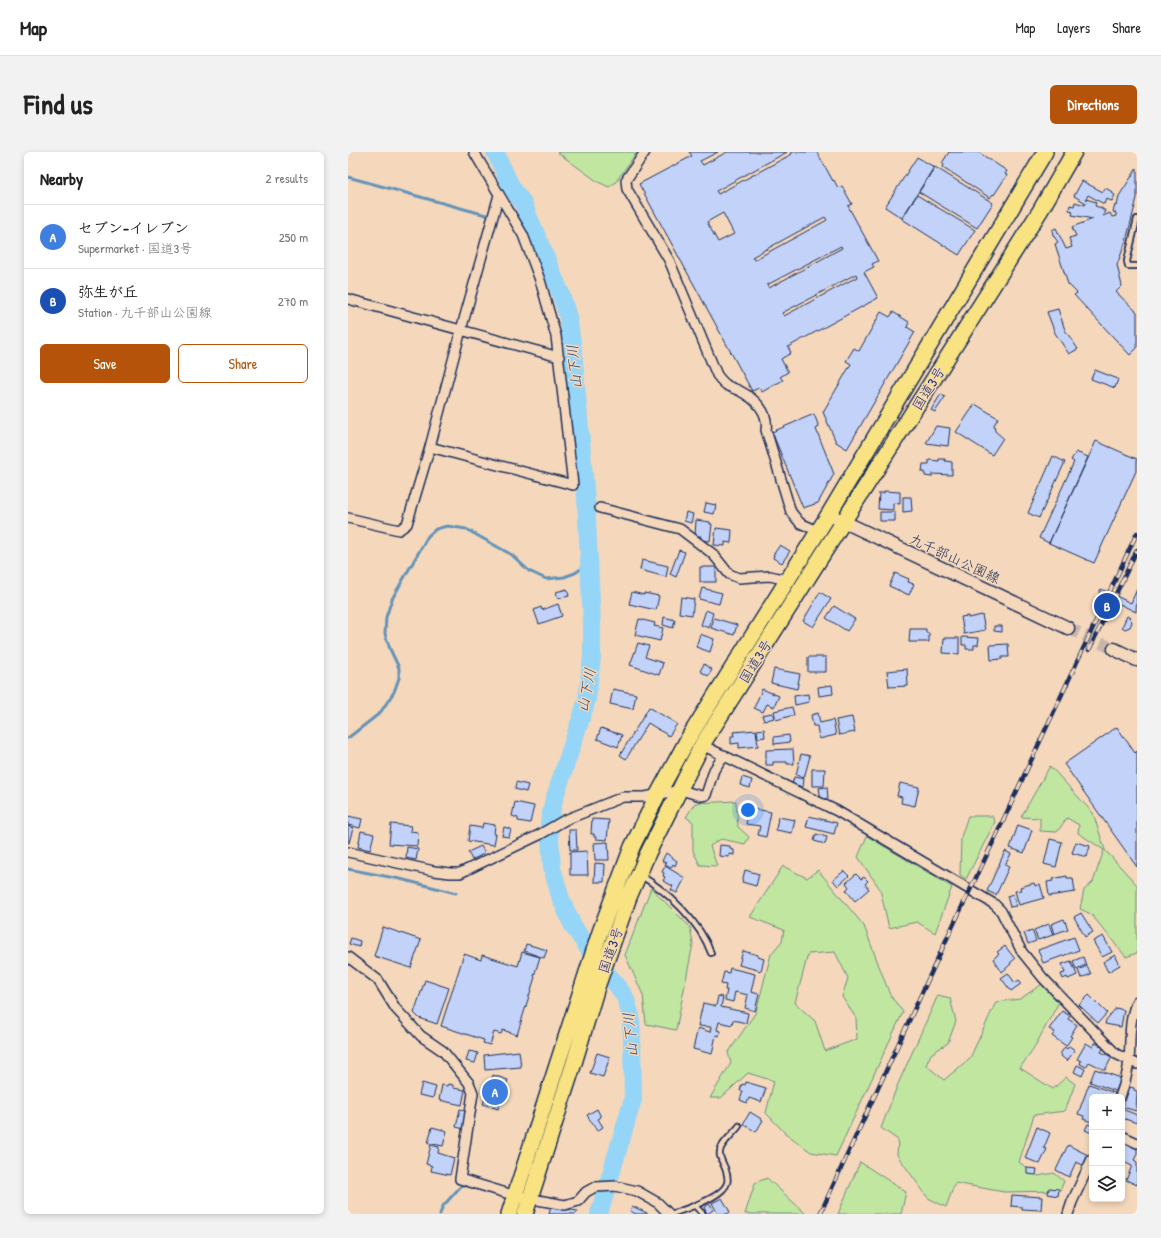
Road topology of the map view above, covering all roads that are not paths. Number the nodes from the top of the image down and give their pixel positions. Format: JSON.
{"nodes":[{"id":1,"x":474,"y":152,"type":"edge"},
{"id":2,"x":645,"y":152,"type":"edge"},
{"id":3,"x":1045,"y":152,"type":"edge"},
{"id":4,"x":1074,"y":152,"type":"edge"},
{"id":5,"x":500,"y":195,"type":"junction"},
{"id":6,"x":1137,"y":219,"type":"edge"},
{"id":7,"x":1137,"y":266,"type":"edge"},
{"id":8,"x":348,"y":299,"type":"edge"},
{"id":9,"x":461,"y":330,"type":"junction"},
{"id":10,"x":559,"y":357,"type":"junction"},
{"id":11,"x":430,"y":447,"type":"junction"},
{"id":12,"x":600,"y":508,"type":"dead end"},
{"id":13,"x":829,"y":514,"type":"junction"},
{"id":14,"x":348,"y":518,"type":"edge"},
{"id":15,"x":843,"y":522,"type":"junction"},
{"id":16,"x":818,"y":531,"type":"junction"},
{"id":17,"x":788,"y":580,"type":"junction"},
{"id":18,"x":1068,"y":628,"type":"tunnel mouth"},
{"id":19,"x":1114,"y":649,"type":"tunnel mouth"},
{"id":20,"x":1137,"y":660,"type":"edge"},
{"id":21,"x":702,"y":745,"type":"junction"},
{"id":22,"x":724,"y":755,"type":"junction"},
{"id":23,"x":681,"y":790,"type":"junction"},
{"id":24,"x":658,"y":794,"type":"junction"},
{"id":25,"x":348,"y":852,"type":"edge"},
{"id":26,"x":639,"y":875,"type":"junction"},
{"id":27,"x":711,"y":953,"type":"dead end"},
{"id":28,"x":348,"y":957,"type":"edge"},
{"id":29,"x":1137,"y":1001,"type":"edge"},
{"id":30,"x":1133,"y":1063,"type":"edge"},
{"id":31,"x":1121,"y":1094,"type":"edge"},
{"id":32,"x":739,"y":1126,"type":"dead end"},
{"id":33,"x":1125,"y":1137,"type":"edge"},
{"id":34,"x":1137,"y":1143,"type":"edge"},
{"id":35,"x":1089,"y":1165,"type":"edge"},
{"id":36,"x":516,"y":1196,"type":"junction"},
{"id":37,"x":530,"y":1199,"type":"junction"},
{"id":38,"x":695,"y":1206,"type":"junction"},
{"id":39,"x":509,"y":1214,"type":"edge"},
{"id":40,"x":525,"y":1214,"type":"edge"},
{"id":41,"x":670,"y":1214,"type":"edge"},
{"id":42,"x":702,"y":1214,"type":"edge"},
{"id":43,"x":1068,"y":1214,"type":"edge"}],
"edges":[{"from":1,"to":5,"type":"street"},
{"from":2,"to":16,"type":"street"},
{"from":3,"to":13,"type":"highway","name":"国道3号"},
{"from":4,"to":15,"type":"highway","name":"国道3号"},
{"from":5,"to":9,"type":"street"},
{"from":5,"to":10,"type":"street"},
{"from":6,"to":7,"type":"lane"},
{"from":8,"to":9,"type":"street"},
{"from":9,"to":10,"type":"street"},
{"from":9,"to":11,"type":"street"},
{"from":10,"to":11,"type":"street"},
{"from":11,"to":14,"type":"street"},
{"from":12,"to":17,"type":"street"},
{"from":13,"to":15,"type":"main road","name":"九千部山公園線"},
{"from":13,"to":16,"type":"highway","name":"国道3号"},
{"from":15,"to":18,"type":"main road","name":"九千部山公園線"},
{"from":15,"to":21,"type":"highway","name":"国道3号"},
{"from":16,"to":17,"type":"highway","name":"国道3号"},
{"from":17,"to":24,"type":"highway","name":"国道3号"},
{"from":19,"to":20,"type":"main road"},
{"from":21,"to":22,"type":"street"},
{"from":21,"to":23,"type":"highway","name":"国道3号"},
{"from":22,"to":23,"type":"street"},
{"from":22,"to":30,"type":"street"},
{"from":23,"to":24,"type":"street"},
{"from":23,"to":26,"type":"highway","name":"国道3号"},
{"from":24,"to":25,"type":"street"},
{"from":24,"to":36,"type":"highway","name":"国道3号"},
{"from":26,"to":27,"type":"lane"},
{"from":26,"to":37,"type":"highway","name":"国道3号"},
{"from":28,"to":36,"type":"street"},
{"from":29,"to":30,"type":"street"},
{"from":30,"to":31,"type":"street"},
{"from":32,"to":38,"type":"lane"},
{"from":33,"to":34,"type":"street"},
{"from":35,"to":43,"type":"street"},
{"from":36,"to":37,"type":"street"},
{"from":36,"to":39,"type":"highway","name":"国道3号"},
{"from":37,"to":40,"type":"highway","name":"国道3号"},
{"from":37,"to":41,"type":"street"},
{"from":38,"to":41,"type":"lane"},
{"from":38,"to":42,"type":"lane"}]}
